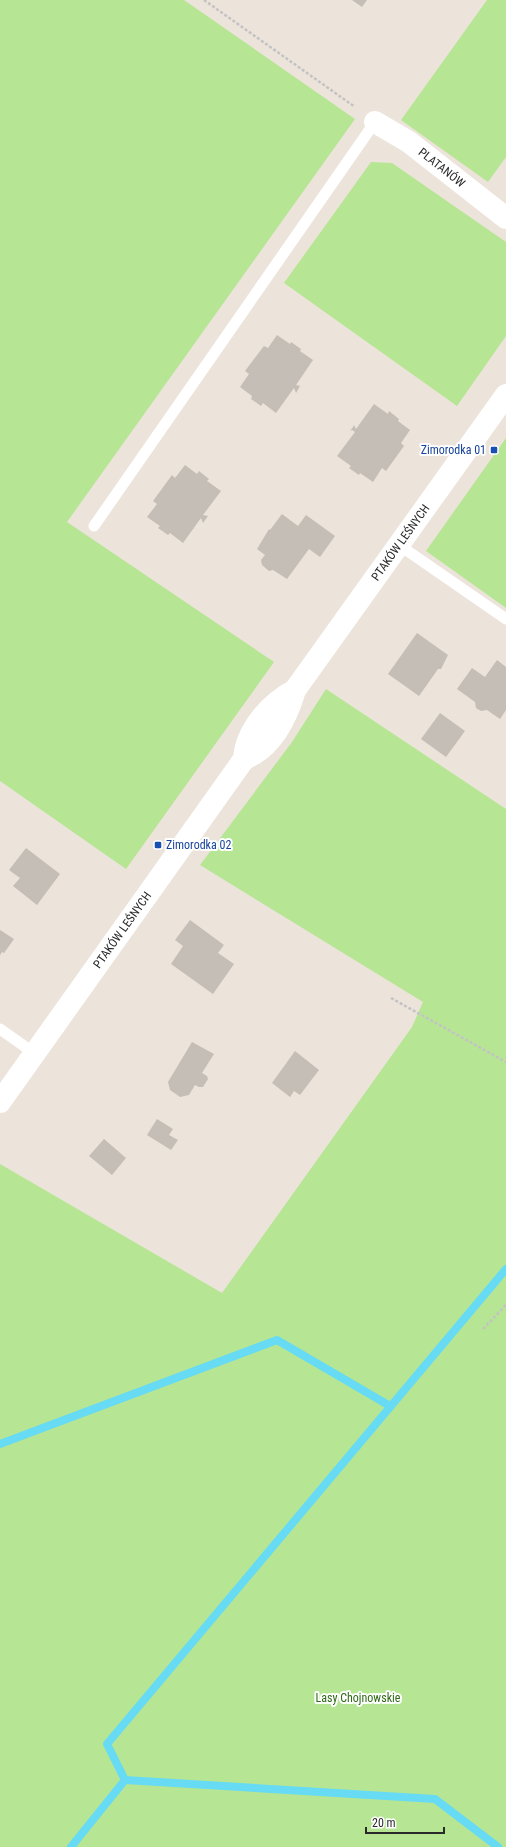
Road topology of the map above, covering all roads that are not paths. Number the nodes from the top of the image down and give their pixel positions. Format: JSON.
{"nodes":[{"id":1,"x":375,"y":122,"type":"joint"},
{"id":2,"x":506,"y":218,"type":"edge"},
{"id":3,"x":506,"y":395,"type":"edge"},
{"id":4,"x":94,"y":526,"type":"dead end"},
{"id":5,"x":399,"y":545,"type":"junction"},
{"id":6,"x":506,"y":619,"type":"edge"},
{"id":7,"x":0,"y":1029,"type":"edge"},
{"id":8,"x":34,"y":1053,"type":"junction"},
{"id":9,"x":0,"y":1102,"type":"edge"}],
"edges":[{"from":1,"to":2,"type":"street","name":"PLATANÓW"},
{"from":1,"to":4,"type":"lane"},
{"from":3,"to":5,"type":"street","name":"PTAKÓW LEŚNYCH"},
{"from":5,"to":6,"type":"lane"},
{"from":5,"to":8,"type":"street","name":"PTAKÓW LEŚNYCH"},
{"from":7,"to":8,"type":"lane"},
{"from":8,"to":9,"type":"street","name":"PTAKÓW LEŚNYCH"}]}
